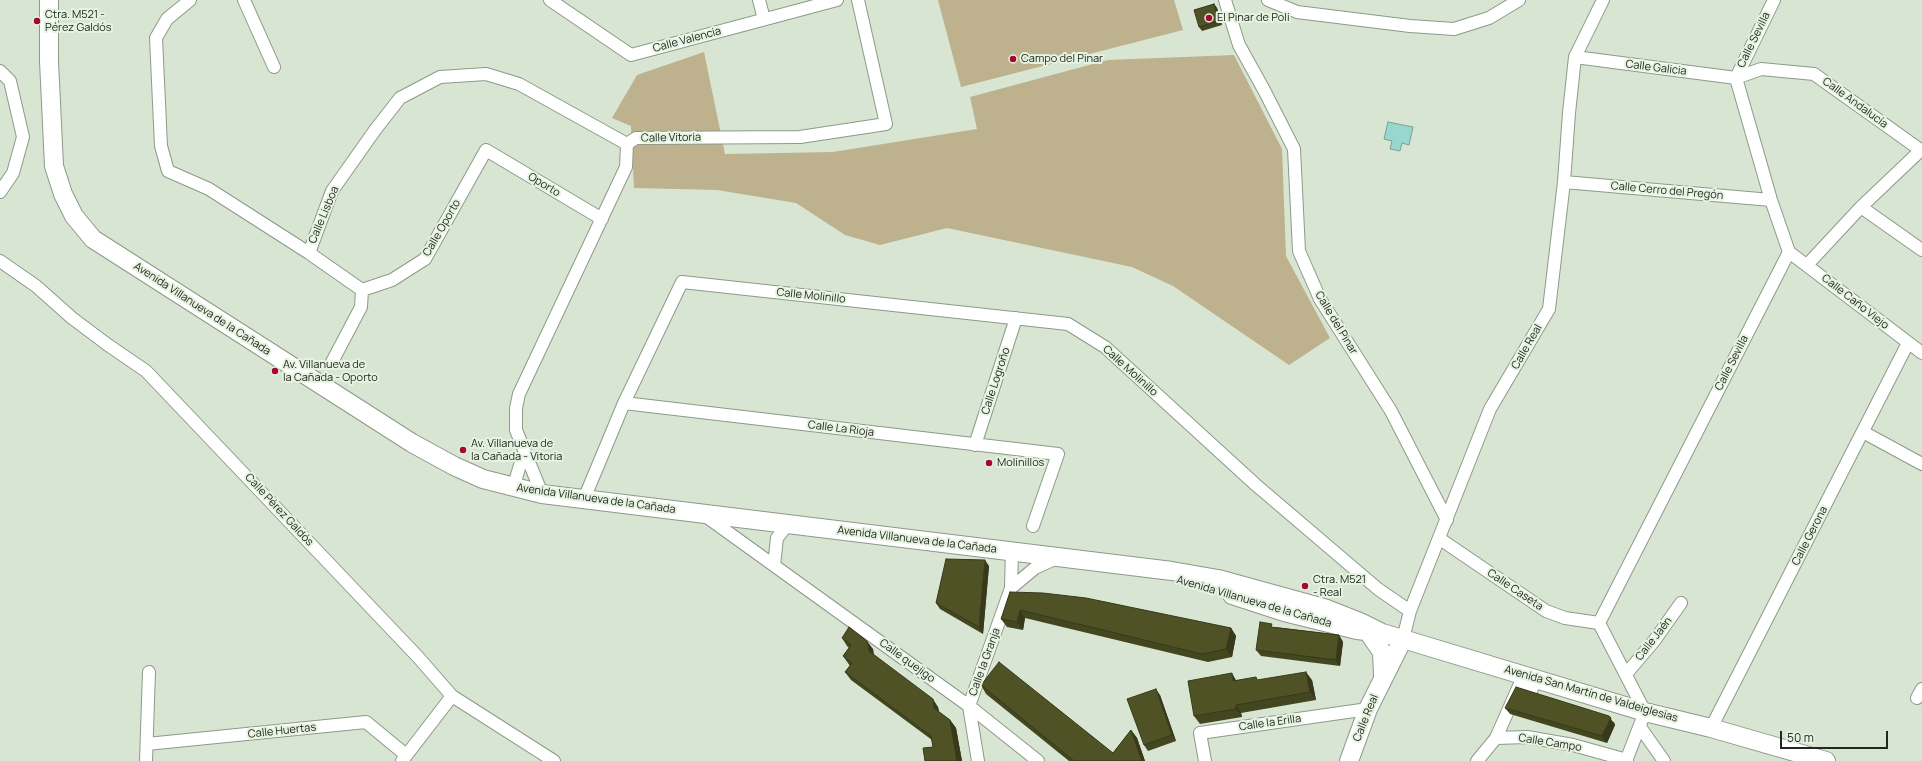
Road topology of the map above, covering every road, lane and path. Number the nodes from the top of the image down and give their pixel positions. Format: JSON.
{"nodes":[{"id":1,"x":49,"y":0,"type":"edge"},
{"id":2,"x":190,"y":0,"type":"edge"},
{"id":3,"x":244,"y":0,"type":"edge"},
{"id":4,"x":550,"y":0,"type":"edge"},
{"id":5,"x":759,"y":0,"type":"edge"},
{"id":6,"x":837,"y":0,"type":"edge"},
{"id":7,"x":858,"y":0,"type":"edge"},
{"id":8,"x":1225,"y":0,"type":"edge"},
{"id":9,"x":1268,"y":0,"type":"edge"},
{"id":10,"x":1519,"y":0,"type":"edge"},
{"id":11,"x":1603,"y":0,"type":"edge"},
{"id":12,"x":1774,"y":0,"type":"edge"},
{"id":13,"x":764,"y":19,"type":"junction"},
{"id":14,"x":1575,"y":57,"type":"junction"},
{"id":15,"x":274,"y":67,"type":"dead end"},
{"id":16,"x":0,"y":71,"type":"edge"},
{"id":17,"x":1736,"y":78,"type":"junction"},
{"id":18,"x":627,"y":144,"type":"junction"},
{"id":19,"x":486,"y":150,"type":"joint"},
{"id":20,"x":1921,"y":151,"type":"edge"},
{"id":21,"x":1564,"y":182,"type":"junction"},
{"id":22,"x":0,"y":192,"type":"edge"},
{"id":23,"x":1771,"y":200,"type":"junction"},
{"id":24,"x":1861,"y":207,"type":"junction"},
{"id":25,"x":602,"y":219,"type":"junction"},
{"id":26,"x":1922,"y":250,"type":"edge"},
{"id":27,"x":1789,"y":252,"type":"junction"},
{"id":28,"x":309,"y":253,"type":"junction"},
{"id":29,"x":0,"y":261,"type":"edge"},
{"id":30,"x":1807,"y":265,"type":"junction"},
{"id":31,"x":362,"y":290,"type":"junction"},
{"id":32,"x":1016,"y":318,"type":"junction"},
{"id":33,"x":1908,"y":344,"type":"junction"},
{"id":34,"x":1922,"y":353,"type":"edge"},
{"id":35,"x":332,"y":362,"type":"dead end"},
{"id":36,"x":624,"y":403,"type":"junction"},
{"id":37,"x":1863,"y":432,"type":"junction"},
{"id":38,"x":975,"y":444,"type":"junction"},
{"id":39,"x":524,"y":452,"type":"junction"},
{"id":40,"x":1922,"y":464,"type":"edge"},
{"id":41,"x":513,"y":488,"type":"junction"},
{"id":42,"x":542,"y":494,"type":"junction"},
{"id":43,"x":584,"y":499,"type":"junction"},
{"id":44,"x":702,"y":514,"type":"junction"},
{"id":45,"x":1447,"y":520,"type":"junction"},
{"id":46,"x":788,"y":524,"type":"junction"},
{"id":47,"x":1033,"y":526,"type":"dead end"},
{"id":48,"x":1440,"y":539,"type":"junction"},
{"id":49,"x":1012,"y":551,"type":"junction"},
{"id":50,"x":1060,"y":557,"type":"junction"},
{"id":51,"x":774,"y":565,"type":"junction"},
{"id":52,"x":1011,"y":588,"type":"junction"},
{"id":53,"x":1681,"y":603,"type":"dead end"},
{"id":54,"x":1410,"y":611,"type":"junction"},
{"id":55,"x":1599,"y":623,"type":"junction"},
{"id":56,"x":1375,"y":633,"type":"junction"},
{"id":57,"x":1403,"y":639,"type":"junction"},
{"id":58,"x":148,"y":672,"type":"dead end"},
{"id":59,"x":1626,"y":674,"type":"junction"},
{"id":60,"x":1383,"y":676,"type":"junction"},
{"id":61,"x":1535,"y":678,"type":"junction"},
{"id":62,"x":452,"y":696,"type":"junction"},
{"id":63,"x":969,"y":706,"type":"junction"},
{"id":64,"x":1368,"y":709,"type":"junction"},
{"id":65,"x":1643,"y":720,"type":"junction"},
{"id":66,"x":1711,"y":728,"type":"junction"},
{"id":67,"x":1496,"y":738,"type":"junction"},
{"id":68,"x":147,"y":744,"type":"junction"},
{"id":69,"x":404,"y":758,"type":"edge"},
{"id":70,"x":1626,"y":760,"type":"edge"},
{"id":71,"x":146,"y":761,"type":"edge"},
{"id":72,"x":554,"y":761,"type":"edge"},
{"id":73,"x":978,"y":761,"type":"edge"},
{"id":74,"x":1038,"y":761,"type":"edge"},
{"id":75,"x":1205,"y":761,"type":"edge"},
{"id":76,"x":1349,"y":761,"type":"edge"},
{"id":77,"x":1477,"y":761,"type":"edge"},
{"id":78,"x":1664,"y":761,"type":"edge"},
{"id":79,"x":1826,"y":761,"type":"edge"}],
"edges":[{"from":1,"to":41,"type":"main road","name":"Avenida Villanueva de la Cañada"},
{"from":2,"to":28,"type":"street","name":"Calle Lisboa"},
{"from":3,"to":15,"type":"street"},
{"from":4,"to":13,"type":"street","name":"Calle Valencia"},
{"from":5,"to":13,"type":"street"},
{"from":6,"to":13,"type":"street","name":"Calle Valencia"},
{"from":7,"to":18,"type":"street","name":"Calle Vitoria"},
{"from":8,"to":45,"type":"street","name":"Calle del Pinar"},
{"from":9,"to":10,"type":"street"},
{"from":11,"to":14,"type":"street","name":"Calle Real"},
{"from":12,"to":17,"type":"street","name":"Calle Sevilla"},
{"from":14,"to":17,"type":"street","name":"Calle Galicia"},
{"from":14,"to":21,"type":"street","name":"Calle Real"},
{"from":16,"to":22,"type":"street"},
{"from":17,"to":20,"type":"street","name":"Calle Andalucía"},
{"from":17,"to":23,"type":"street","name":"Calle Sevilla"},
{"from":18,"to":25,"type":"street","name":"Calle Vitoria"},
{"from":18,"to":28,"type":"street","name":"Calle Lisboa"},
{"from":19,"to":25,"type":"street","name":"Oporto"},
{"from":19,"to":31,"type":"street","name":"Calle Oporto"},
{"from":20,"to":24,"type":"street"},
{"from":21,"to":23,"type":"street","name":"Calle Cerro del Pregón"},
{"from":21,"to":45,"type":"street","name":"Calle Real"},
{"from":23,"to":27,"type":"street","name":"Calle Sevilla"},
{"from":24,"to":26,"type":"street"},
{"from":24,"to":30,"type":"street"},
{"from":25,"to":39,"type":"street","name":"Calle Vitoria"},
{"from":27,"to":30,"type":"street","name":"Calle Caño Viejo"},
{"from":27,"to":55,"type":"street","name":"Calle Sevilla"},
{"from":28,"to":31,"type":"street"},
{"from":29,"to":62,"type":"street","name":"Calle Pérez Galdós"},
{"from":30,"to":33,"type":"street","name":"Calle Caño Viejo"},
{"from":31,"to":35,"type":"street"},
{"from":32,"to":36,"type":"street","name":"Calle Molinillo"},
{"from":32,"to":38,"type":"street","name":"Calle Logroño"},
{"from":32,"to":54,"type":"street","name":"Calle Molinillo"},
{"from":33,"to":34,"type":"street","name":"Calle Caño Viejo"},
{"from":33,"to":37,"type":"street","name":"Calle Gerona"},
{"from":36,"to":38,"type":"street","name":"Calle La Rioja"},
{"from":36,"to":43,"type":"street"},
{"from":37,"to":40,"type":"street"},
{"from":37,"to":66,"type":"street","name":"Calle Gerona"},
{"from":38,"to":47,"type":"street","name":"Calle La Rioja"},
{"from":39,"to":41,"type":"street"},
{"from":39,"to":42,"type":"street","name":"Calle Vitoria"},
{"from":41,"to":42,"type":"main road","name":"Avenida Villanueva de la Cañada"},
{"from":42,"to":43,"type":"main road","name":"Avenida Villanueva de la Cañada"},
{"from":43,"to":44,"type":"main road","name":"Avenida Villanueva de la Cañada"},
{"from":44,"to":46,"type":"main road","name":"Avenida Villanueva de la Cañada"},
{"from":44,"to":51,"type":"street","name":"Calle quejigo"},
{"from":45,"to":48,"type":"street","name":"Calle Real"},
{"from":46,"to":49,"type":"main road","name":"Avenida Villanueva de la Cañada"},
{"from":46,"to":51,"type":"street"},
{"from":48,"to":54,"type":"street","name":"Calle Real"},
{"from":48,"to":55,"type":"street","name":"Calle Caseta"},
{"from":49,"to":50,"type":"main road","name":"Avenida Villanueva de la Cañada"},
{"from":49,"to":52,"type":"street","name":"Calle la Granja"},
{"from":50,"to":52,"type":"street"},
{"from":50,"to":56,"type":"main road","name":"Avenida Villanueva de la Cañada"},
{"from":51,"to":63,"type":"street","name":"Calle quejigo"},
{"from":52,"to":63,"type":"street","name":"Calle la Granja"},
{"from":53,"to":59,"type":"street","name":"Calle Jaén"},
{"from":54,"to":57,"type":"street","name":"Calle Real"},
{"from":55,"to":59,"type":"street"},
{"from":56,"to":57,"type":"main road","name":"Avenida Villanueva de la Cañada"},
{"from":56,"to":60,"type":"main road","name":"Calle Real"},
{"from":57,"to":60,"type":"main road","name":"Calle Real"},
{"from":57,"to":61,"type":"main road","name":"Avenida San Martín de Valdeiglesias"},
{"from":58,"to":68,"type":"street"},
{"from":59,"to":65,"type":"street"},
{"from":60,"to":64,"type":"main road","name":"Calle Real"},
{"from":61,"to":65,"type":"main road","name":"Avenida San Martín de Valdeiglesias"},
{"from":61,"to":67,"type":"street"},
{"from":62,"to":69,"type":"street"},
{"from":62,"to":72,"type":"street","name":"Calle Pérez Galdós"},
{"from":63,"to":73,"type":"street","name":"Calle la Granja"},
{"from":63,"to":74,"type":"street","name":"Calle quejigo"},
{"from":64,"to":75,"type":"street","name":"Calle la Erilla"},
{"from":64,"to":76,"type":"main road","name":"Calle Real"},
{"from":65,"to":66,"type":"main road","name":"Avenida San Martín de Valdeiglesias"},
{"from":65,"to":70,"type":"street"},
{"from":65,"to":78,"type":"street"},
{"from":66,"to":79,"type":"main road","name":"Avenida San Martín de Valdeiglesias"},
{"from":67,"to":70,"type":"street","name":"Calle Campo"},
{"from":67,"to":77,"type":"street"},
{"from":68,"to":69,"type":"street","name":"Calle Huertas"},
{"from":68,"to":71,"type":"street"}]}
